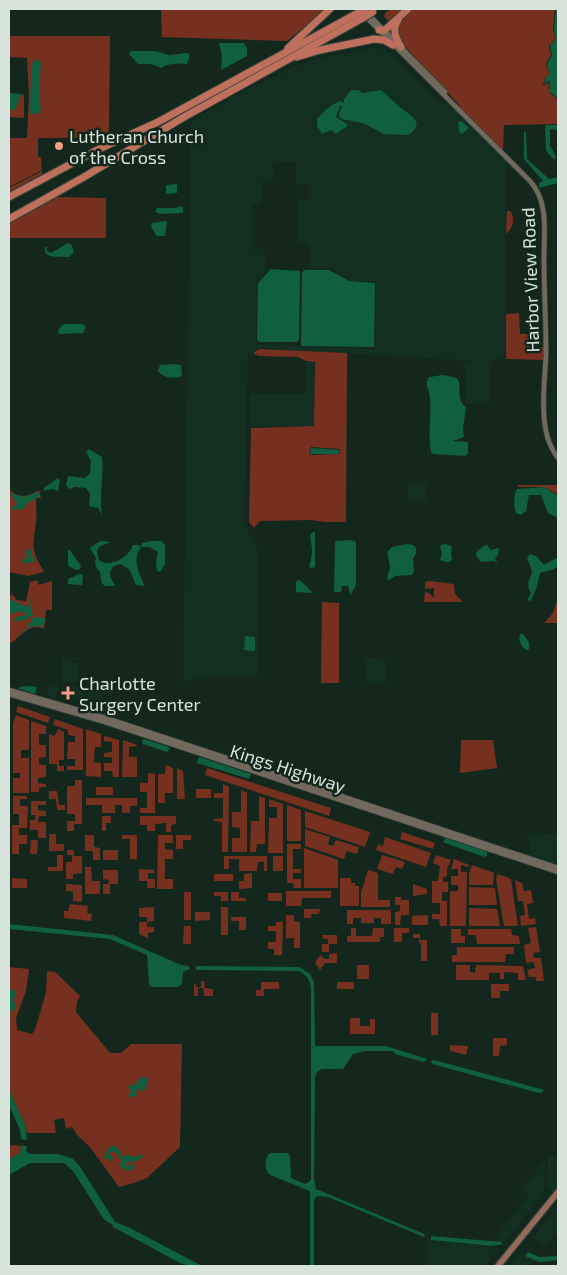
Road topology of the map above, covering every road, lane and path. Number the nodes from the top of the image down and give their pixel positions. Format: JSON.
{"nodes":[{"id":1,"x":330,"y":9,"type":"edge"},
{"id":2,"x":364,"y":9,"type":"edge"},
{"id":3,"x":408,"y":9,"type":"edge"},
{"id":4,"x":376,"y":10,"type":"edge"},
{"id":5,"x":358,"y":14,"type":"edge"},
{"id":6,"x":400,"y":16,"type":"junction"},
{"id":7,"x":382,"y":31,"type":"junction"},
{"id":8,"x":374,"y":40,"type":"junction"},
{"id":9,"x":397,"y":46,"type":"junction"},
{"id":10,"x":262,"y":69,"type":"junction"},
{"id":11,"x":426,"y":76,"type":"junction"},
{"id":12,"x":9,"y":196,"type":"edge"},
{"id":13,"x":9,"y":219,"type":"edge"},
{"id":14,"x":558,"y":458,"type":"edge"},
{"id":15,"x":9,"y":690,"type":"edge"},
{"id":16,"x":9,"y":694,"type":"edge"},
{"id":17,"x":558,"y":868,"type":"edge"},
{"id":18,"x":558,"y":872,"type":"edge"},
{"id":19,"x":558,"y":1192,"type":"edge"},
{"id":20,"x":558,"y":1198,"type":"edge"},
{"id":21,"x":498,"y":1266,"type":"edge"},
{"id":22,"x":503,"y":1266,"type":"edge"}],
"edges":[{"from":1,"to":10,"type":"highway"},
{"from":2,"to":5,"type":"highway","bridge":true},
{"from":2,"to":7,"type":"main road","name":"Harbor View Road"},
{"from":3,"to":6,"type":"highway"},
{"from":4,"to":5,"type":"highway","bridge":true},
{"from":5,"to":7,"type":"main road","name":"Harbor View Road"},
{"from":5,"to":10,"type":"highway"},
{"from":6,"to":7,"type":"highway"},
{"from":6,"to":9,"type":"highway"},
{"from":7,"to":8,"type":"highway"},
{"from":7,"to":9,"type":"main road","name":"Harbor View Road"},
{"from":7,"to":9,"type":"main road","name":"Harbor View Road"},
{"from":8,"to":9,"type":"highway"},
{"from":8,"to":10,"type":"highway"},
{"from":9,"to":11,"type":"main road","name":"Harbor View Road"},
{"from":9,"to":11,"type":"main road","name":"Harbor View Road"},
{"from":10,"to":12,"type":"highway"},
{"from":10,"to":13,"type":"highway"},
{"from":11,"to":14,"type":"main road","name":"Harbor View Road"},
{"from":15,"to":17,"type":"main road","name":"Kings Highway"},
{"from":16,"to":18,"type":"main road","name":"Kings Highway"},
{"from":19,"to":21,"type":"main road"},
{"from":20,"to":22,"type":"main road"}]}
